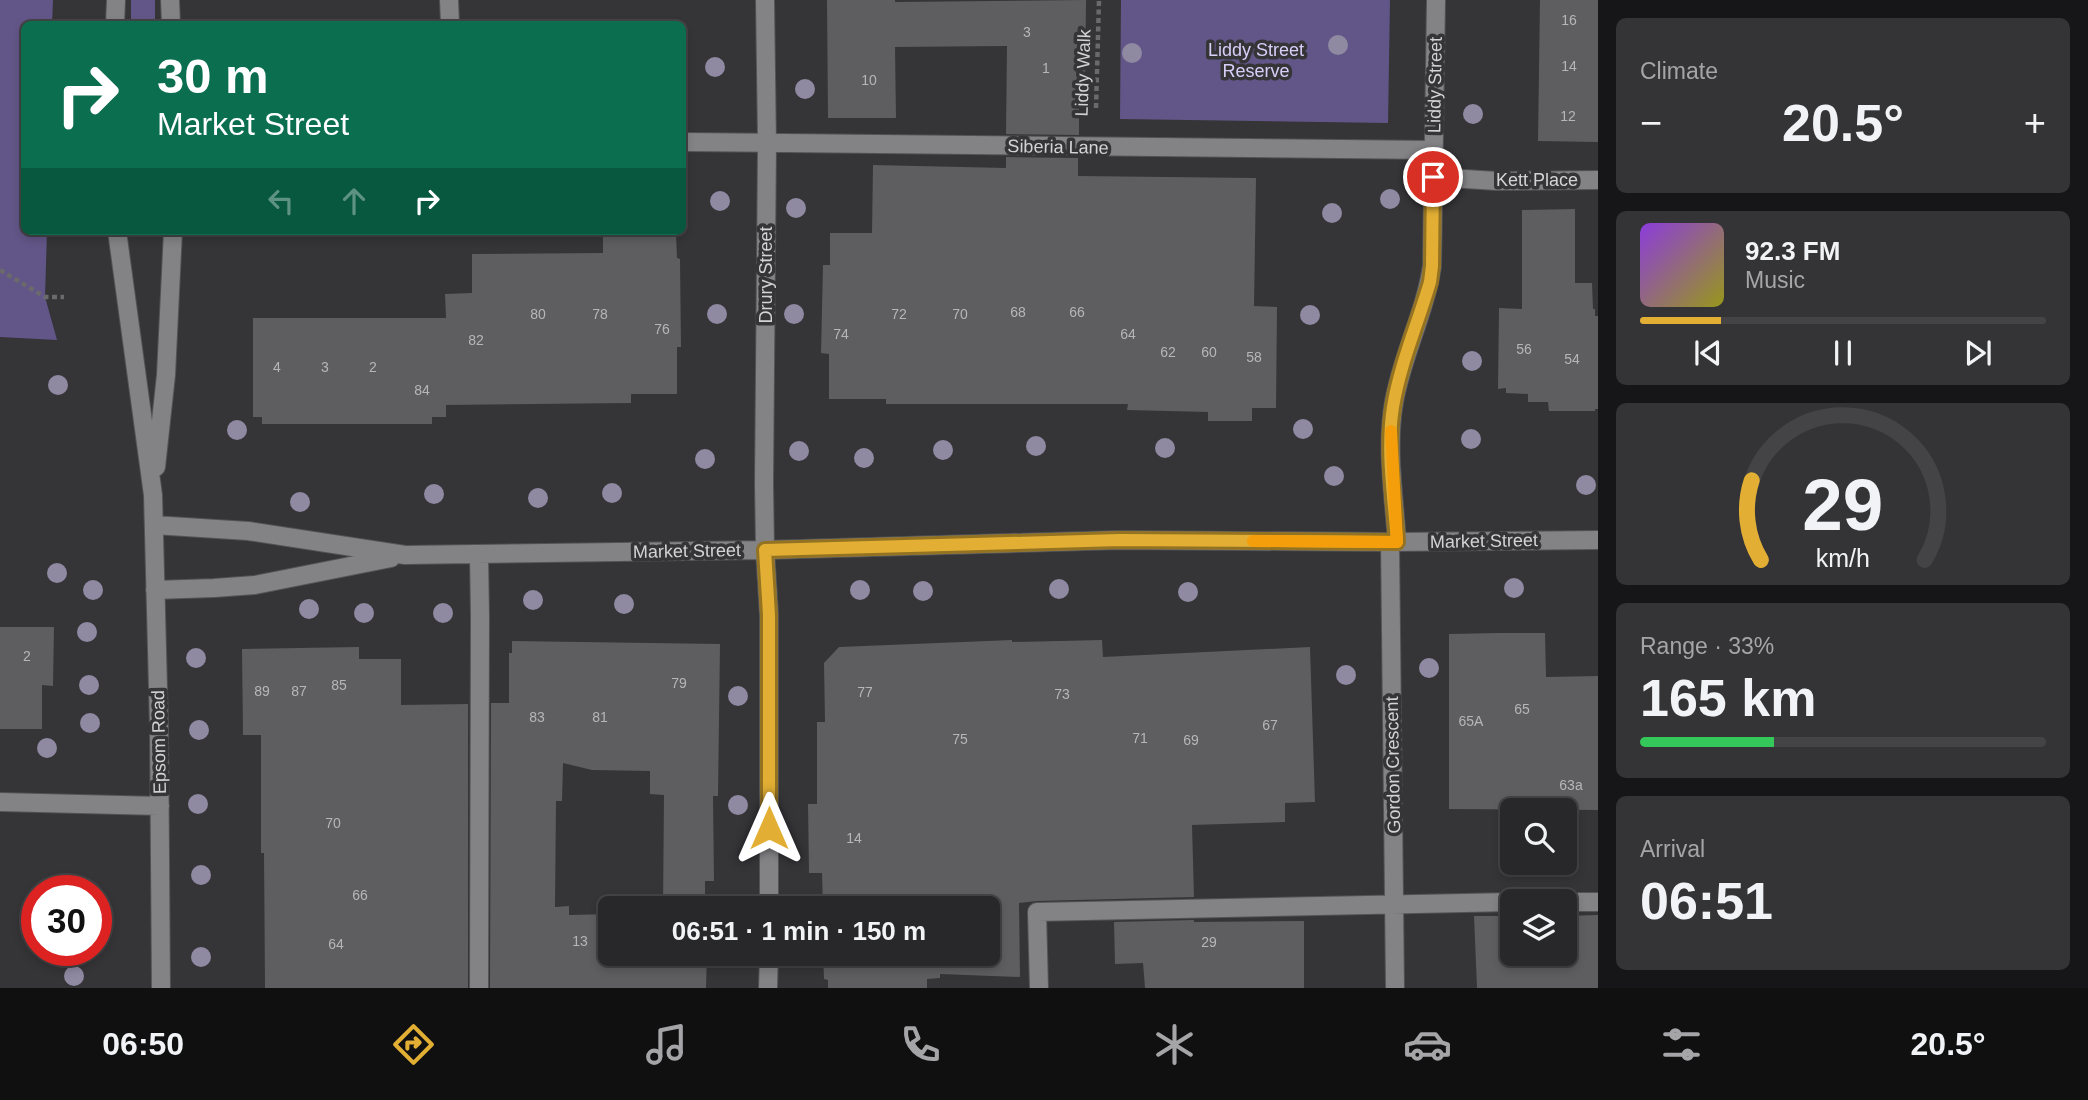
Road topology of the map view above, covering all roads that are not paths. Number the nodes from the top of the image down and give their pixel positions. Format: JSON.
{"nodes":[{"id":1,"x":116,"y":0,"type":"edge"},
{"id":2,"x":170,"y":0,"type":"edge"},
{"id":3,"x":449,"y":0,"type":"edge"},
{"id":4,"x":765,"y":0,"type":"edge"},
{"id":5,"x":1436,"y":0,"type":"edge"},
{"id":6,"x":115,"y":21,"type":"edge"},
{"id":7,"x":171,"y":21,"type":"edge"},
{"id":8,"x":450,"y":21,"type":"edge"},
{"id":9,"x":686,"y":142,"type":"edge"},
{"id":10,"x":767,"y":144,"type":"junction"},
{"id":11,"x":1434,"y":150,"type":"junction"},
{"id":12,"x":1433,"y":177,"type":"junction"},
{"id":13,"x":1598,"y":180,"type":"edge"},
{"id":14,"x":118,"y":235,"type":"edge"},
{"id":15,"x":173,"y":235,"type":"edge"},
{"id":16,"x":153,"y":495,"type":"junction"},
{"id":17,"x":154,"y":525,"type":"junction"},
{"id":18,"x":1598,"y":540,"type":"edge"},
{"id":19,"x":1393,"y":542,"type":"junction"},
{"id":20,"x":765,"y":550,"type":"junction"},
{"id":21,"x":405,"y":555,"type":"junction"},
{"id":22,"x":479,"y":555,"type":"junction"},
{"id":23,"x":155,"y":590,"type":"junction"},
{"id":24,"x":0,"y":802,"type":"edge"},
{"id":25,"x":160,"y":806,"type":"junction"},
{"id":26,"x":769,"y":896,"type":"edge"},
{"id":27,"x":1500,"y":902,"type":"edge"},
{"id":28,"x":1577,"y":902,"type":"edge"},
{"id":29,"x":1598,"y":902,"type":"edge"},
{"id":30,"x":1394,"y":904,"type":"junction"},
{"id":31,"x":769,"y":966,"type":"edge"},
{"id":32,"x":161,"y":988,"type":"edge"},
{"id":33,"x":479,"y":988,"type":"edge"},
{"id":34,"x":768,"y":988,"type":"edge"},
{"id":35,"x":1039,"y":988,"type":"edge"},
{"id":36,"x":1395,"y":988,"type":"edge"}],
"edges":[{"from":1,"to":6,"type":"street"},
{"from":2,"to":7,"type":"street"},
{"from":3,"to":8,"type":"street"},
{"from":4,"to":10,"type":"street","name":"Drury Street"},
{"from":5,"to":11,"type":"street","name":"Liddy Street"},
{"from":9,"to":10,"type":"street","name":"Siberia Lane"},
{"from":10,"to":11,"type":"street","name":"Siberia Lane"},
{"from":10,"to":20,"type":"street","name":"Drury Street"},
{"from":11,"to":12,"type":"street","name":"Liddy Street"},
{"from":12,"to":13,"type":"street","name":"Kett Place"},
{"from":12,"to":19,"type":"street","name":"Liddy Street"},
{"from":14,"to":16,"type":"street","name":"Epsom Road"},
{"from":15,"to":16,"type":"street","name":"Epsom Road"},
{"from":16,"to":17,"type":"street","name":"Epsom Road"},
{"from":17,"to":21,"type":"street","name":"Market Street"},
{"from":17,"to":23,"type":"street","name":"Epsom Road"},
{"from":18,"to":19,"type":"street","name":"Market Street"},
{"from":19,"to":20,"type":"street","name":"Market Street"},
{"from":19,"to":30,"type":"street","name":"Gordon Crescent"},
{"from":20,"to":22,"type":"street","name":"Market Street"},
{"from":20,"to":26,"type":"street","name":"Drury Street"},
{"from":21,"to":22,"type":"street","name":"Market Street"},
{"from":21,"to":23,"type":"street","name":"Market Street"},
{"from":22,"to":33,"type":"street"},
{"from":23,"to":25,"type":"street","name":"Epsom Road"},
{"from":24,"to":25,"type":"street"},
{"from":25,"to":32,"type":"street","name":"Epsom Road"},
{"from":27,"to":30,"type":"street"},
{"from":28,"to":29,"type":"street"},
{"from":30,"to":35,"type":"street"},
{"from":30,"to":36,"type":"street","name":"Gordon Crescent"},
{"from":31,"to":34,"type":"street"}]}
